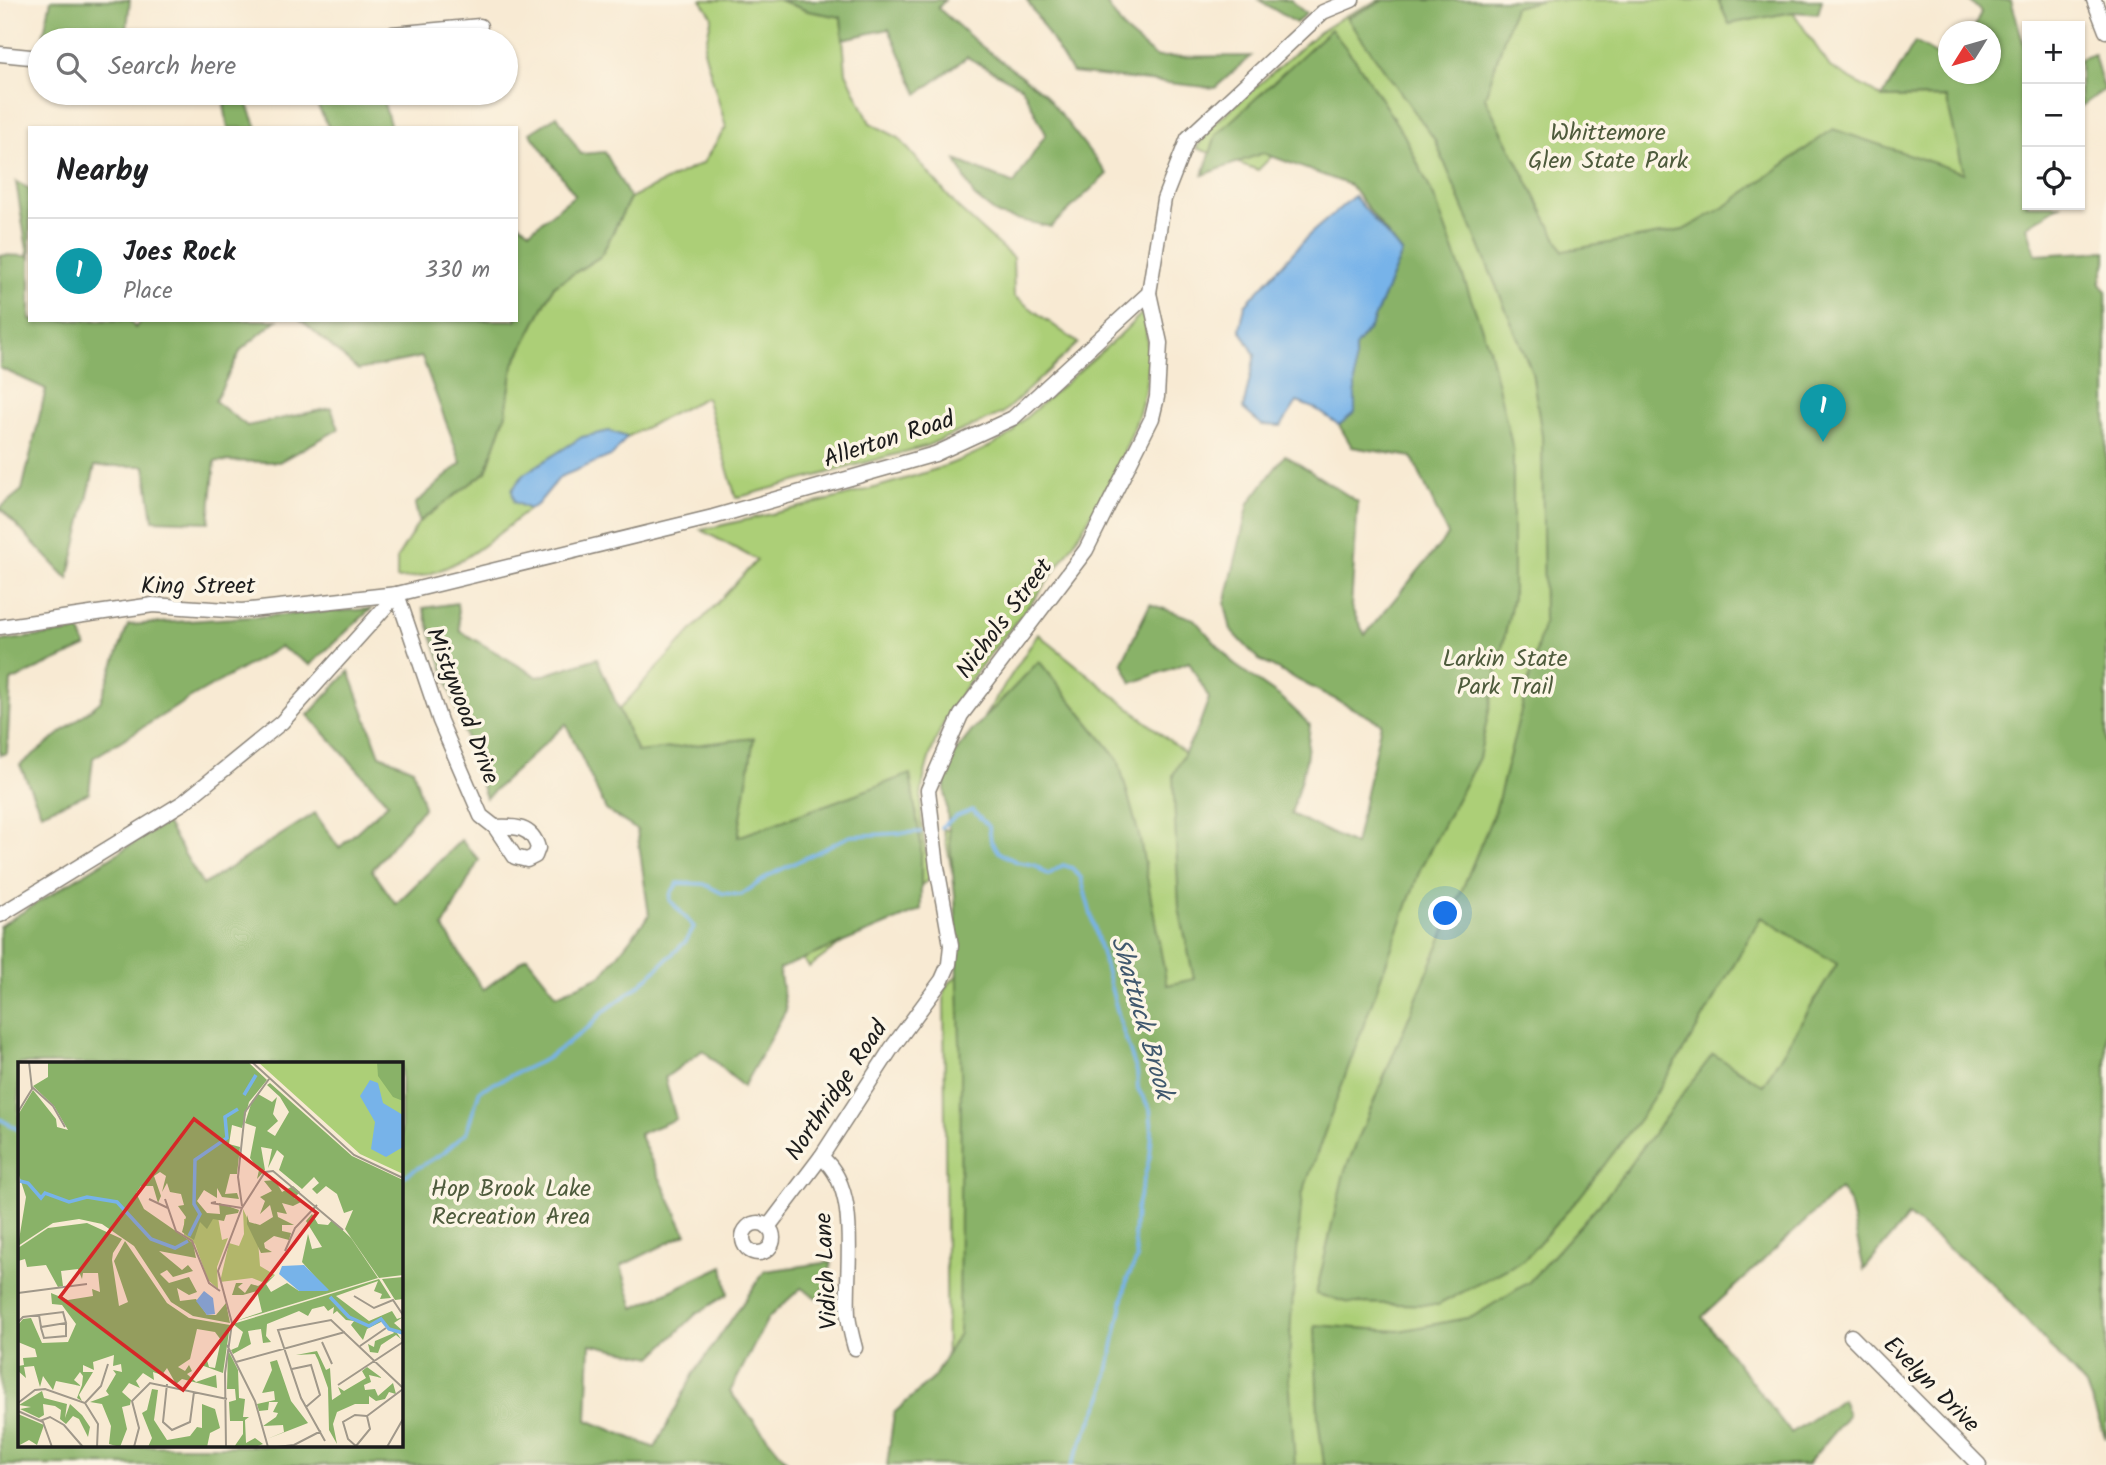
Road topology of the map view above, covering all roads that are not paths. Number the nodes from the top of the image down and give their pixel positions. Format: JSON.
{"nodes":[{"id":1,"x":1352,"y":0,"type":"edge"},
{"id":2,"x":2094,"y":0,"type":"edge"},
{"id":3,"x":480,"y":26,"type":"dead end"},
{"id":4,"x":458,"y":28,"type":"edge"},
{"id":5,"x":2106,"y":31,"type":"edge"},
{"id":6,"x":0,"y":54,"type":"edge"},
{"id":7,"x":28,"y":57,"type":"edge"},
{"id":8,"x":1149,"y":293,"type":"junction"},
{"id":9,"x":397,"y":594,"type":"junction"},
{"id":10,"x":0,"y":627,"type":"edge"},
{"id":11,"x":495,"y":827,"type":"dead end"},
{"id":12,"x":0,"y":915,"type":"edge"},
{"id":13,"x":942,"y":980,"type":"joint"},
{"id":14,"x":821,"y":1157,"type":"junction"},
{"id":15,"x":768,"y":1227,"type":"dead end"},
{"id":16,"x":1851,"y":1336,"type":"dead end"},
{"id":17,"x":855,"y":1348,"type":"dead end"},
{"id":18,"x":1979,"y":1465,"type":"edge"}],
"edges":[{"from":1,"to":8,"type":"street"},
{"from":2,"to":5,"type":"street"},
{"from":3,"to":4,"type":"street"},
{"from":6,"to":7,"type":"street"},
{"from":8,"to":9,"type":"street","name":"Allerton Road"},
{"from":8,"to":13,"type":"street","name":"Nichols Street"},
{"from":9,"to":10,"type":"street","name":"King Street"},
{"from":9,"to":11,"type":"street","name":"Mistywood Drive"},
{"from":9,"to":12,"type":"street"},
{"from":13,"to":14,"type":"street","name":"Northridge Road"},
{"from":14,"to":15,"type":"street","name":"Northridge Road"},
{"from":14,"to":17,"type":"street","name":"Vidich Lane"},
{"from":16,"to":18,"type":"street","name":"Evelyn Drive"}]}
